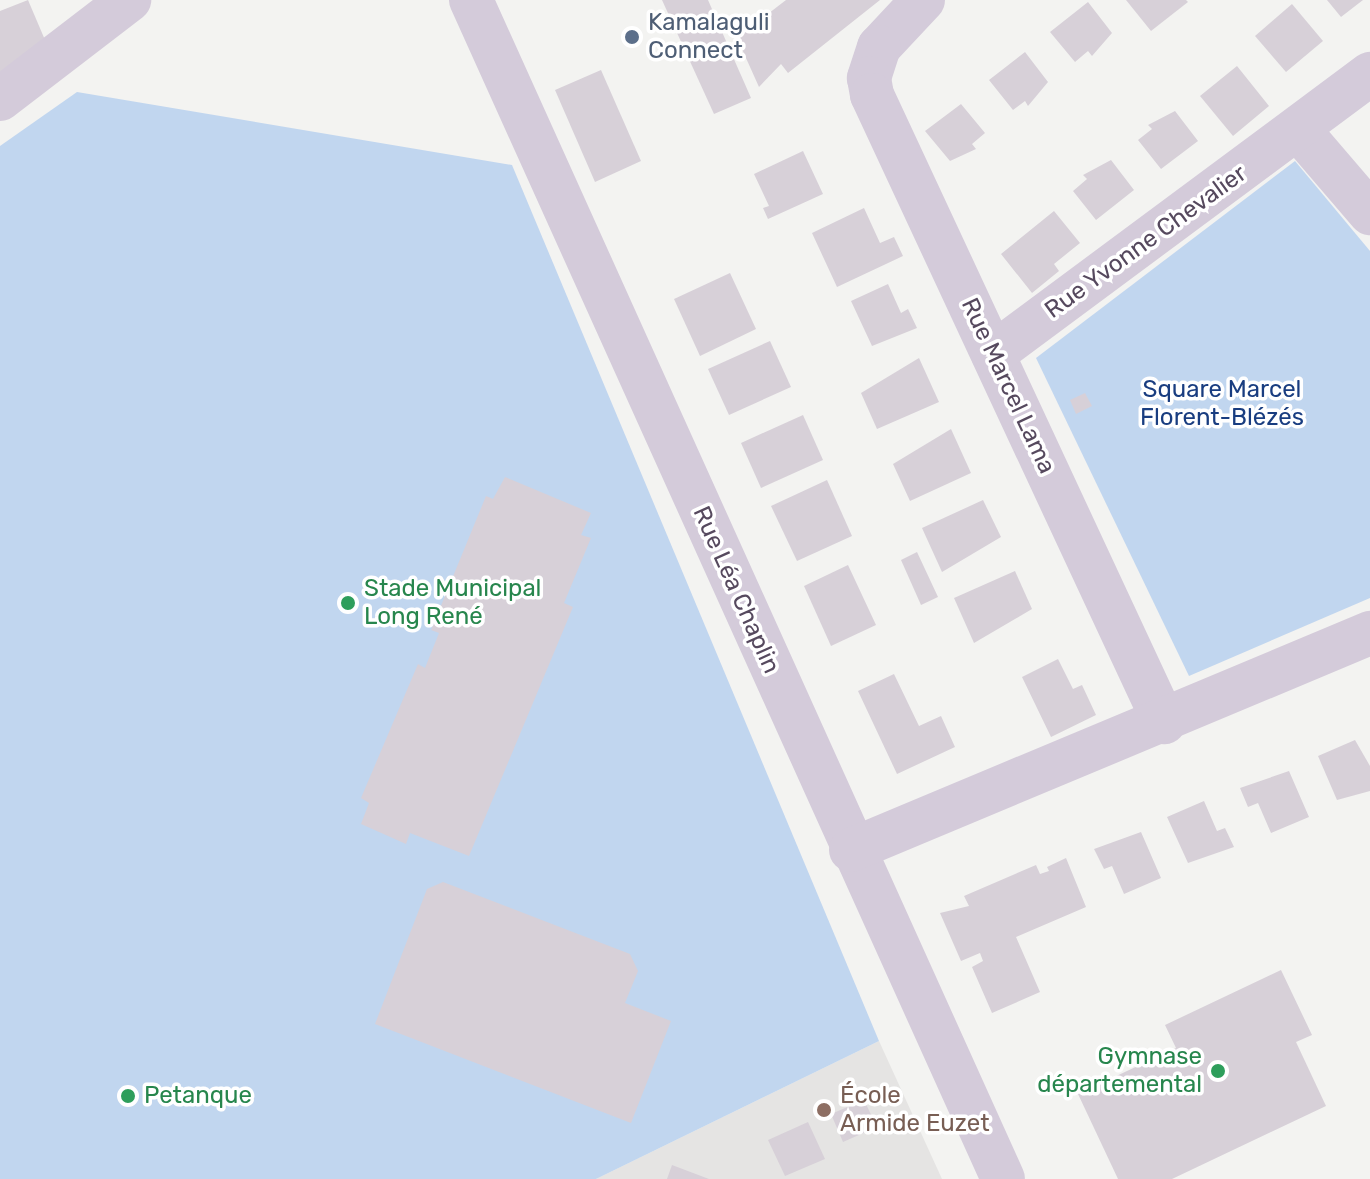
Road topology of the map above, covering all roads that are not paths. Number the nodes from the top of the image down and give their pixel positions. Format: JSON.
{"nodes":[{"id":1,"x":471,"y":0,"type":"edge"},
{"id":2,"x":923,"y":0,"type":"edge"},
{"id":3,"x":113,"y":5,"type":"edge"},
{"id":4,"x":1370,"y":74,"type":"edge"},
{"id":5,"x":0,"y":99,"type":"edge"},
{"id":6,"x":1298,"y":129,"type":"junction"},
{"id":7,"x":1370,"y":213,"type":"edge"},
{"id":8,"x":993,"y":354,"type":"junction"},
{"id":9,"x":1370,"y":633,"type":"edge"},
{"id":10,"x":1164,"y":722,"type":"junction"},
{"id":11,"x":851,"y":850,"type":"junction"},
{"id":12,"x":1003,"y":1179,"type":"edge"}],
"edges":[{"from":1,"to":11,"type":"street","name":"Rue Léa Chaplin"},
{"from":2,"to":8,"type":"street","name":"Rue Marcel Lama"},
{"from":3,"to":5,"type":"street"},
{"from":4,"to":6,"type":"street","name":"Rue Yvonne Chevalier"},
{"from":6,"to":7,"type":"street"},
{"from":6,"to":8,"type":"street","name":"Rue Yvonne Chevalier"},
{"from":8,"to":10,"type":"street","name":"Rue Marcel Lama"},
{"from":9,"to":10,"type":"street"},
{"from":10,"to":11,"type":"street"},
{"from":11,"to":12,"type":"street","name":"Rue Léa Chaplin"}]}
